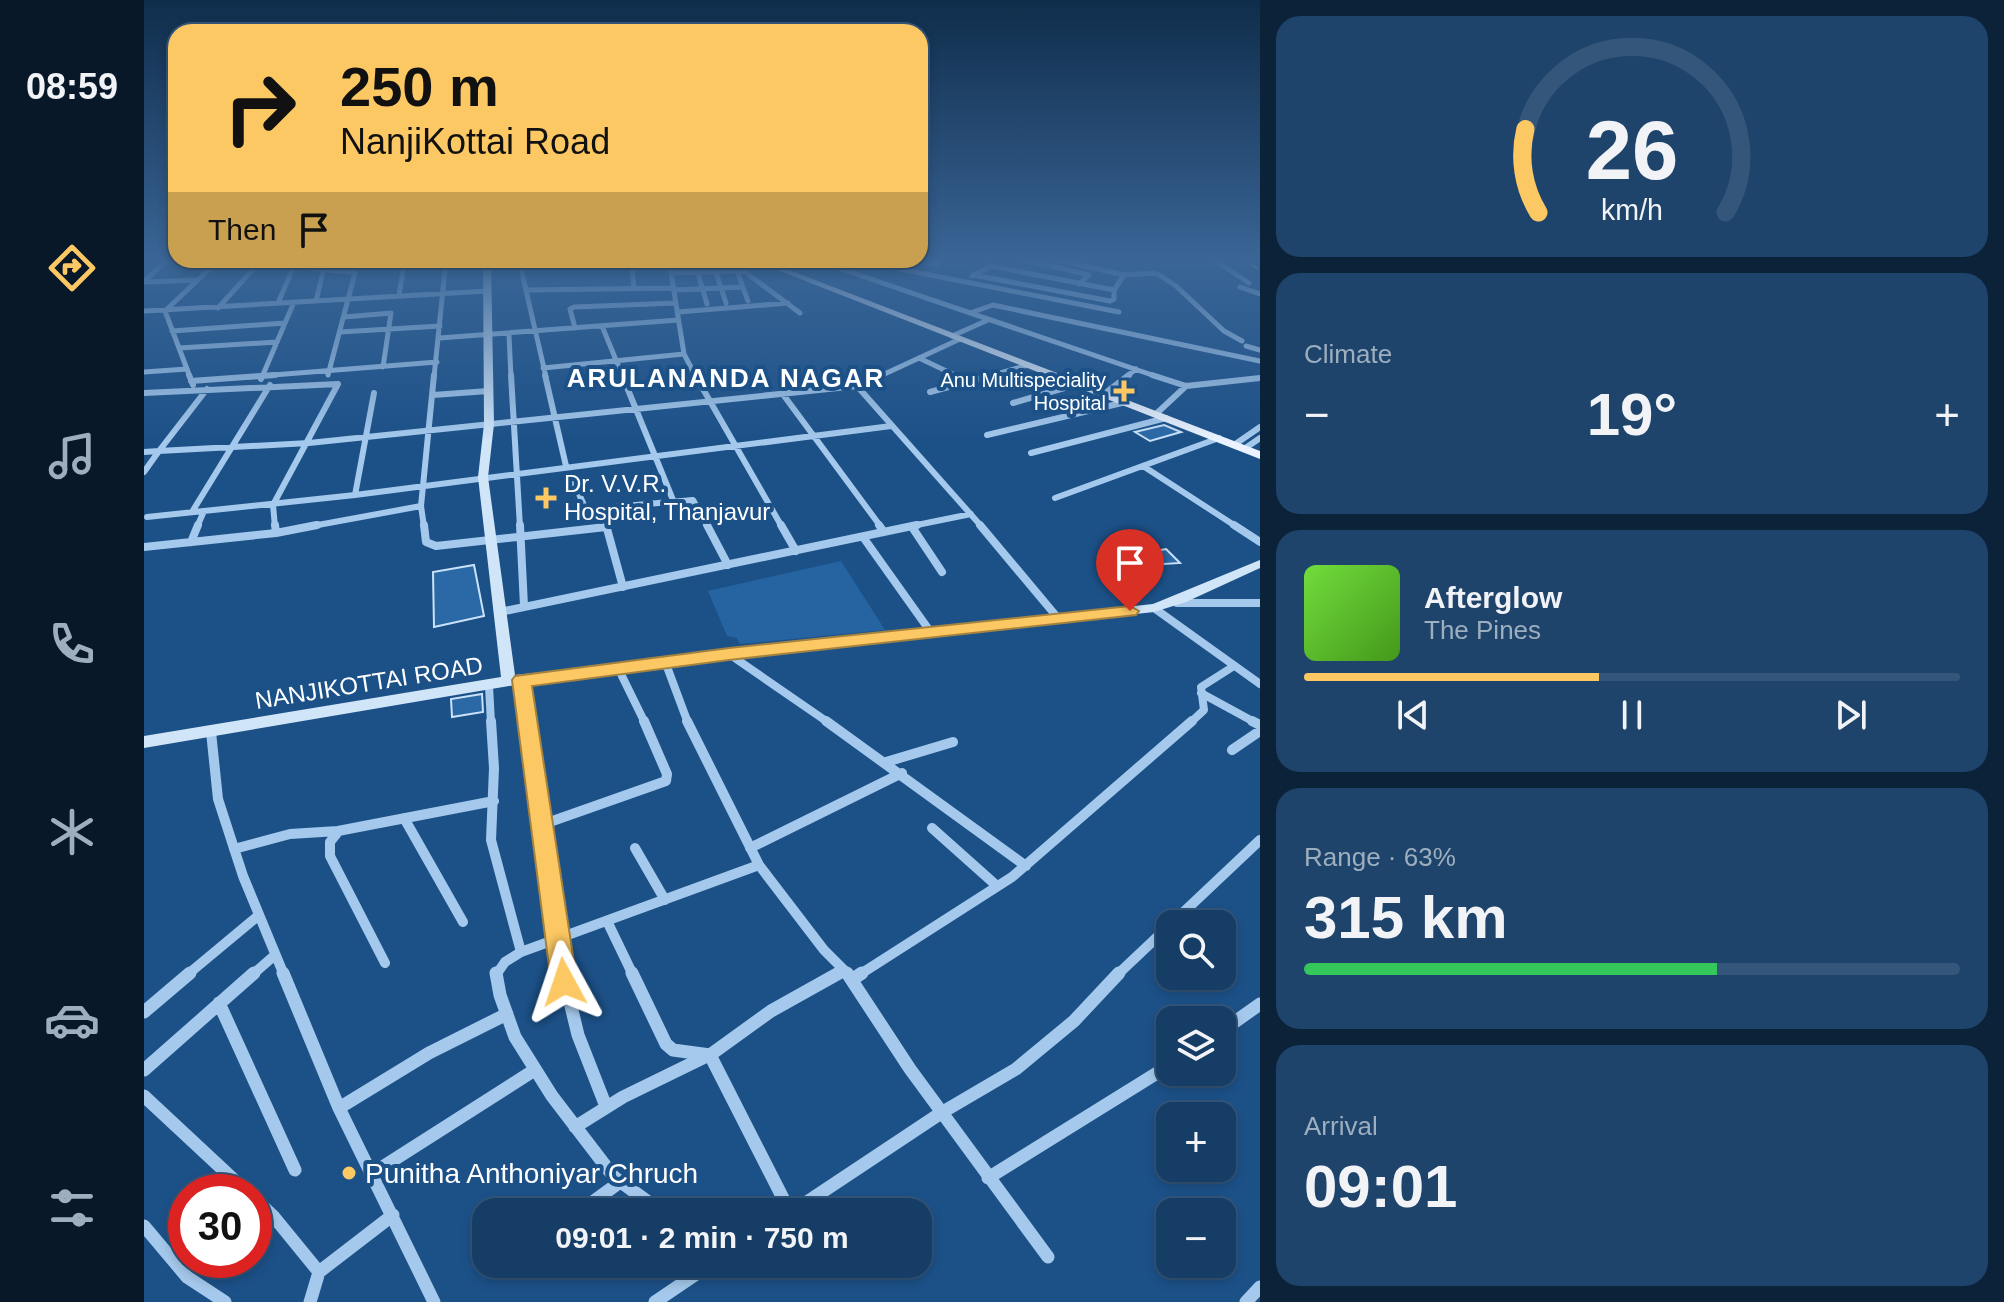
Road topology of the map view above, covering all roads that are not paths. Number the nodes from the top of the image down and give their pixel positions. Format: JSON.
{"nodes":[{"id":1,"x":168,"y":320,"type":"edge"},
{"id":2,"x":286,"y":320,"type":"edge"},
{"id":3,"x":343,"y":320,"type":"edge"},
{"id":4,"x":390,"y":320,"type":"edge"},
{"id":5,"x":441,"y":320,"type":"edge"},
{"id":6,"x":488,"y":320,"type":"edge"},
{"id":7,"x":532,"y":320,"type":"edge"},
{"id":8,"x":572,"y":320,"type":"edge"},
{"id":9,"x":649,"y":320,"type":"edge"},
{"id":10,"x":679,"y":320,"type":"edge"},
{"id":11,"x":910,"y":320,"type":"edge"},
{"id":12,"x":987,"y":320,"type":"edge"},
{"id":13,"x":990,"y":320,"type":"edge"},
{"id":14,"x":1063,"y":320,"type":"edge"},
{"id":15,"x":1212,"y":320,"type":"edge"},
{"id":16,"x":285,"y":323,"type":"junction"},
{"id":17,"x":440,"y":326,"type":"junction"},
{"id":18,"x":602,"y":326,"type":"junction"},
{"id":19,"x":575,"y":328,"type":"junction"},
{"id":20,"x":389,"y":329,"type":"junction"},
{"id":21,"x":172,"y":331,"type":"junction"},
{"id":22,"x":340,"y":332,"type":"junction"},
{"id":23,"x":535,"y":332,"type":"junction"},
{"id":24,"x":488,"y":335,"type":"junction"},
{"id":25,"x":509,"y":335,"type":"junction"},
{"id":26,"x":439,"y":338,"type":"junction"},
{"id":27,"x":956,"y":338,"type":"junction"},
{"id":28,"x":277,"y":342,"type":"junction"},
{"id":29,"x":179,"y":348,"type":"junction"},
{"id":30,"x":1260,"y":350,"type":"edge"},
{"id":31,"x":684,"y":354,"type":"junction"},
{"id":32,"x":919,"y":358,"type":"junction"},
{"id":33,"x":617,"y":360,"type":"junction"},
{"id":34,"x":1260,"y":361,"type":"edge"},
{"id":35,"x":437,"y":362,"type":"junction"},
{"id":36,"x":1028,"y":365,"type":"junction"},
{"id":37,"x":383,"y":367,"type":"junction"},
{"id":38,"x":543,"y":368,"type":"junction"},
{"id":39,"x":187,"y":369,"type":"junction"},
{"id":40,"x":1136,"y":369,"type":"junction"},
{"id":41,"x":329,"y":371,"type":"junction"},
{"id":42,"x":144,"y":372,"type":"edge"},
{"id":43,"x":263,"y":376,"type":"junction"},
{"id":44,"x":1260,"y":378,"type":"edge"},
{"id":45,"x":191,"y":381,"type":"junction"},
{"id":46,"x":969,"y":381,"type":"junction"},
{"id":47,"x":326,"y":383,"type":"junction"},
{"id":48,"x":1078,"y":384,"type":"junction"},
{"id":49,"x":270,"y":385,"type":"junction"},
{"id":50,"x":256,"y":386,"type":"junction"},
{"id":51,"x":857,"y":386,"type":"junction"},
{"id":52,"x":1186,"y":386,"type":"junction"},
{"id":53,"x":194,"y":389,"type":"junction"},
{"id":54,"x":207,"y":389,"type":"junction"},
{"id":55,"x":488,"y":391,"type":"junction"},
{"id":56,"x":930,"y":392,"type":"dead end"},
{"id":57,"x":144,"y":393,"type":"edge"},
{"id":58,"x":374,"y":393,"type":"dead end"},
{"id":59,"x":782,"y":393,"type":"junction"},
{"id":60,"x":1104,"y":394,"type":"junction"},
{"id":61,"x":433,"y":395,"type":"junction"},
{"id":62,"x":707,"y":400,"type":"junction"},
{"id":63,"x":1126,"y":402,"type":"junction"},
{"id":64,"x":1013,"y":403,"type":"dead end"},
{"id":65,"x":634,"y":408,"type":"junction"},
{"id":66,"x":1161,"y":416,"type":"junction"},
{"id":67,"x":554,"y":417,"type":"junction"},
{"id":68,"x":513,"y":421,"type":"junction"},
{"id":69,"x":489,"y":424,"type":"junction"},
{"id":70,"x":891,"y":426,"type":"junction"},
{"id":71,"x":1260,"y":427,"type":"edge"},
{"id":72,"x":429,"y":431,"type":"junction"},
{"id":73,"x":987,"y":435,"type":"dead end"},
{"id":74,"x":813,"y":436,"type":"junction"},
{"id":75,"x":365,"y":437,"type":"junction"},
{"id":76,"x":1219,"y":438,"type":"junction"},
{"id":77,"x":1260,"y":438,"type":"edge"},
{"id":78,"x":309,"y":443,"type":"junction"},
{"id":79,"x":733,"y":446,"type":"junction"},
{"id":80,"x":1239,"y":447,"type":"junction"},
{"id":81,"x":229,"y":448,"type":"junction"},
{"id":82,"x":159,"y":451,"type":"junction"},
{"id":83,"x":144,"y":452,"type":"edge"},
{"id":84,"x":1031,"y":453,"type":"dead end"},
{"id":85,"x":1260,"y":455,"type":"edge"},
{"id":86,"x":653,"y":456,"type":"junction"},
{"id":87,"x":566,"y":466,"type":"junction"},
{"id":88,"x":1143,"y":466,"type":"junction"},
{"id":89,"x":144,"y":472,"type":"edge"},
{"id":90,"x":517,"y":473,"type":"junction"},
{"id":91,"x":483,"y":477,"type":"junction"},
{"id":92,"x":423,"y":486,"type":"junction"},
{"id":93,"x":355,"y":495,"type":"junction"},
{"id":94,"x":1055,"y":498,"type":"dead end"},
{"id":95,"x":673,"y":500,"type":"junction"},
{"id":96,"x":273,"y":505,"type":"junction"},
{"id":97,"x":421,"y":506,"type":"junction"},
{"id":98,"x":590,"y":509,"type":"junction"},
{"id":99,"x":204,"y":511,"type":"junction"},
{"id":100,"x":192,"y":512,"type":"junction"},
{"id":101,"x":971,"y":514,"type":"junction"},
{"id":102,"x":145,"y":520,"type":"edge"},
{"id":103,"x":606,"y":527,"type":"junction"},
{"id":104,"x":912,"y":527,"type":"junction"},
{"id":105,"x":884,"y":532,"type":"junction"},
{"id":106,"x":276,"y":533,"type":"junction"},
{"id":107,"x":520,"y":537,"type":"junction"},
{"id":108,"x":863,"y":537,"type":"junction"},
{"id":109,"x":491,"y":539,"type":"junction"},
{"id":110,"x":191,"y":542,"type":"junction"},
{"id":111,"x":1260,"y":542,"type":"edge"},
{"id":112,"x":144,"y":547,"type":"edge"},
{"id":113,"x":796,"y":551,"type":"junction"},
{"id":114,"x":1260,"y":564,"type":"edge"},
{"id":115,"x":728,"y":565,"type":"junction"},
{"id":116,"x":942,"y":572,"type":"dead end"},
{"id":117,"x":623,"y":587,"type":"junction"},
{"id":118,"x":1260,"y":603,"type":"edge"},
{"id":119,"x":1172,"y":604,"type":"junction"},
{"id":120,"x":524,"y":606,"type":"junction"},
{"id":121,"x":1154,"y":608,"type":"junction"},
{"id":122,"x":500,"y":612,"type":"junction"},
{"id":123,"x":1057,"y":617,"type":"junction"},
{"id":124,"x":932,"y":634,"type":"junction"},
{"id":125,"x":729,"y":654,"type":"junction"},
{"id":126,"x":666,"y":664,"type":"junction"},
{"id":127,"x":1234,"y":666,"type":"junction"},
{"id":128,"x":619,"y":670,"type":"junction"},
{"id":129,"x":515,"y":681,"type":"junction"},
{"id":130,"x":1260,"y":684,"type":"edge"},
{"id":131,"x":489,"y":686,"type":"junction"},
{"id":132,"x":1200,"y":693,"type":"junction"},
{"id":133,"x":1260,"y":728,"type":"edge"},
{"id":134,"x":211,"y":732,"type":"junction"},
{"id":135,"x":144,"y":742,"type":"edge"},
{"id":136,"x":953,"y":742,"type":"dead end"},
{"id":137,"x":1232,"y":750,"type":"dead end"},
{"id":138,"x":886,"y":762,"type":"junction"},
{"id":139,"x":902,"y":773,"type":"junction"},
{"id":140,"x":494,"y":801,"type":"junction"},
{"id":141,"x":404,"y":818,"type":"junction"},
{"id":142,"x":544,"y":824,"type":"junction"},
{"id":143,"x":932,"y":828,"type":"dead end"},
{"id":144,"x":338,"y":831,"type":"junction"},
{"id":145,"x":1260,"y":840,"type":"edge"},
{"id":146,"x":635,"y":848,"type":"dead end"},
{"id":147,"x":750,"y":848,"type":"junction"},
{"id":148,"x":234,"y":849,"type":"junction"},
{"id":149,"x":759,"y":865,"type":"junction"},
{"id":150,"x":1026,"y":866,"type":"junction"},
{"id":151,"x":997,"y":886,"type":"junction"},
{"id":152,"x":665,"y":900,"type":"junction"},
{"id":153,"x":259,"y":915,"type":"junction"},
{"id":154,"x":607,"y":920,"type":"junction"},
{"id":155,"x":463,"y":922,"type":"dead end"},
{"id":156,"x":560,"y":938,"type":"junction"},
{"id":157,"x":521,"y":952,"type":"junction"},
{"id":158,"x":275,"y":955,"type":"junction"},
{"id":159,"x":385,"y":963,"type":"dead end"},
{"id":160,"x":849,"y":975,"type":"junction"},
{"id":161,"x":219,"y":1003,"type":"junction"},
{"id":162,"x":1260,"y":1004,"type":"edge"},
{"id":163,"x":144,"y":1012,"type":"edge"},
{"id":164,"x":507,"y":1014,"type":"junction"},
{"id":165,"x":1236,"y":1021,"type":"edge"},
{"id":166,"x":710,"y":1055,"type":"junction"},
{"id":167,"x":144,"y":1070,"type":"edge"},
{"id":168,"x":533,"y":1071,"type":"junction"},
{"id":169,"x":1156,"y":1074,"type":"edge"},
{"id":170,"x":144,"y":1096,"type":"edge"},
{"id":171,"x":605,"y":1104,"type":"junction"},
{"id":172,"x":339,"y":1108,"type":"junction"},
{"id":173,"x":941,"y":1113,"type":"junction"},
{"id":174,"x":575,"y":1127,"type":"junction"},
{"id":175,"x":295,"y":1170,"type":"dead end"},
{"id":176,"x":228,"y":1174,"type":"edge"},
{"id":177,"x":370,"y":1175,"type":"junction"},
{"id":178,"x":988,"y":1178,"type":"junction"},
{"id":179,"x":620,"y":1182,"type":"junction"},
{"id":180,"x":598,"y":1198,"type":"edge"},
{"id":181,"x":642,"y":1198,"type":"edge"},
{"id":182,"x":784,"y":1198,"type":"edge"},
{"id":183,"x":812,"y":1198,"type":"edge"},
{"id":184,"x":272,"y":1215,"type":"edge"},
{"id":185,"x":393,"y":1215,"type":"junction"},
{"id":186,"x":144,"y":1226,"type":"edge"},
{"id":187,"x":1048,"y":1257,"type":"dead end"},
{"id":188,"x":319,"y":1272,"type":"junction"},
{"id":189,"x":690,"y":1278,"type":"edge"},
{"id":190,"x":1260,"y":1287,"type":"edge"},
{"id":191,"x":225,"y":1302,"type":"edge"},
{"id":192,"x":310,"y":1302,"type":"edge"},
{"id":193,"x":434,"y":1302,"type":"edge"},
{"id":194,"x":655,"y":1302,"type":"edge"},
{"id":195,"x":1246,"y":1302,"type":"edge"}],
"edges":[{"from":1,"to":21,"type":"street"},
{"from":2,"to":16,"type":"street"},
{"from":3,"to":22,"type":"street"},
{"from":4,"to":20,"type":"street"},
{"from":5,"to":17,"type":"street"},
{"from":6,"to":24,"type":"street"},
{"from":7,"to":23,"type":"street"},
{"from":8,"to":19,"type":"street"},
{"from":9,"to":18,"type":"street"},
{"from":10,"to":31,"type":"street"},
{"from":11,"to":27,"type":"main road"},
{"from":12,"to":27,"type":"street"},
{"from":13,"to":40,"type":"street"},
{"from":14,"to":34,"type":"street"},
{"from":15,"to":30,"type":"street"},
{"from":16,"to":21,"type":"street"},
{"from":16,"to":28,"type":"street"},
{"from":17,"to":20,"type":"street"},
{"from":17,"to":26,"type":"street"},
{"from":18,"to":19,"type":"street"},
{"from":18,"to":33,"type":"street"},
{"from":19,"to":23,"type":"street"},
{"from":20,"to":22,"type":"street"},
{"from":20,"to":37,"type":"street"},
{"from":21,"to":29,"type":"street"},
{"from":22,"to":41,"type":"street"},
{"from":23,"to":25,"type":"street"},
{"from":23,"to":38,"type":"street"},
{"from":24,"to":25,"type":"street"},
{"from":24,"to":26,"type":"street"},
{"from":24,"to":55,"type":"street"},
{"from":25,"to":68,"type":"street"},
{"from":26,"to":35,"type":"street"},
{"from":27,"to":32,"type":"street"},
{"from":27,"to":36,"type":"main road"},
{"from":28,"to":29,"type":"street"},
{"from":28,"to":43,"type":"street"},
{"from":29,"to":39,"type":"street"},
{"from":31,"to":33,"type":"street"},
{"from":31,"to":62,"type":"street"},
{"from":32,"to":46,"type":"street"},
{"from":32,"to":51,"type":"street"},
{"from":33,"to":38,"type":"street"},
{"from":33,"to":65,"type":"street"},
{"from":35,"to":37,"type":"street"},
{"from":35,"to":61,"type":"street"},
{"from":36,"to":46,"type":"street"},
{"from":36,"to":48,"type":"main road"},
{"from":37,"to":41,"type":"street"},
{"from":38,"to":67,"type":"street"},
{"from":39,"to":42,"type":"street"},
{"from":39,"to":45,"type":"street"},
{"from":40,"to":52,"type":"street"},
{"from":40,"to":60,"type":"street"},
{"from":41,"to":43,"type":"street"},
{"from":41,"to":47,"type":"street"},
{"from":43,"to":45,"type":"street"},
{"from":43,"to":50,"type":"street"},
{"from":44,"to":52,"type":"street"},
{"from":45,"to":53,"type":"street"},
{"from":46,"to":56,"type":"street"},
{"from":47,"to":49,"type":"street"},
{"from":47,"to":78,"type":"street"},
{"from":48,"to":60,"type":"main road"},
{"from":48,"to":64,"type":"street"},
{"from":49,"to":50,"type":"street"},
{"from":49,"to":81,"type":"street"},
{"from":50,"to":54,"type":"street"},
{"from":51,"to":59,"type":"street"},
{"from":51,"to":70,"type":"street"},
{"from":52,"to":66,"type":"street"},
{"from":53,"to":54,"type":"street"},
{"from":53,"to":57,"type":"street"},
{"from":54,"to":82,"type":"street"},
{"from":55,"to":61,"type":"street"},
{"from":55,"to":69,"type":"street"},
{"from":58,"to":75,"type":"street"},
{"from":59,"to":62,"type":"street"},
{"from":59,"to":74,"type":"street"},
{"from":60,"to":63,"type":"main road"},
{"from":61,"to":72,"type":"street"},
{"from":62,"to":65,"type":"street"},
{"from":62,"to":79,"type":"street"},
{"from":63,"to":66,"type":"main road"},
{"from":63,"to":73,"type":"street"},
{"from":65,"to":67,"type":"street"},
{"from":65,"to":86,"type":"street"},
{"from":66,"to":76,"type":"main road"},
{"from":66,"to":84,"type":"street"},
{"from":67,"to":68,"type":"street"},
{"from":67,"to":87,"type":"street"},
{"from":68,"to":69,"type":"street"},
{"from":68,"to":90,"type":"street"},
{"from":69,"to":72,"type":"street"},
{"from":69,"to":91,"type":"street"},
{"from":70,"to":74,"type":"street"},
{"from":70,"to":101,"type":"street"},
{"from":71,"to":80,"type":"street"},
{"from":72,"to":75,"type":"street"},
{"from":72,"to":92,"type":"street"},
{"from":74,"to":79,"type":"street"},
{"from":74,"to":105,"type":"street"},
{"from":75,"to":78,"type":"street"},
{"from":75,"to":93,"type":"street"},
{"from":76,"to":80,"type":"main road"},
{"from":76,"to":88,"type":"street"},
{"from":77,"to":80,"type":"street"},
{"from":78,"to":81,"type":"street"},
{"from":78,"to":96,"type":"street"},
{"from":79,"to":86,"type":"street"},
{"from":79,"to":113,"type":"street"},
{"from":80,"to":85,"type":"main road"},
{"from":81,"to":82,"type":"street"},
{"from":81,"to":100,"type":"street"},
{"from":82,"to":83,"type":"street"},
{"from":82,"to":89,"type":"street"},
{"from":86,"to":87,"type":"street"},
{"from":86,"to":95,"type":"street"},
{"from":87,"to":90,"type":"street"},
{"from":87,"to":98,"type":"street"},
{"from":88,"to":94,"type":"street"},
{"from":88,"to":111,"type":"street"},
{"from":90,"to":91,"type":"street"},
{"from":90,"to":107,"type":"street"},
{"from":91,"to":92,"type":"street"},
{"from":91,"to":109,"type":"street"},
{"from":92,"to":93,"type":"street"},
{"from":92,"to":97,"type":"street"},
{"from":93,"to":96,"type":"street"},
{"from":95,"to":98,"type":"street"},
{"from":95,"to":115,"type":"street"},
{"from":96,"to":99,"type":"street"},
{"from":96,"to":106,"type":"street"},
{"from":97,"to":106,"type":"street"},
{"from":97,"to":109,"type":"street"},
{"from":98,"to":103,"type":"street"},
{"from":99,"to":100,"type":"street"},
{"from":99,"to":110,"type":"street"},
{"from":100,"to":102,"type":"street"},
{"from":101,"to":104,"type":"street"},
{"from":101,"to":123,"type":"street"},
{"from":103,"to":107,"type":"street"},
{"from":103,"to":117,"type":"street"},
{"from":104,"to":105,"type":"street"},
{"from":104,"to":116,"type":"street"},
{"from":105,"to":108,"type":"street"},
{"from":106,"to":110,"type":"street"},
{"from":107,"to":109,"type":"street"},
{"from":107,"to":120,"type":"street"},
{"from":108,"to":113,"type":"street"},
{"from":108,"to":124,"type":"street"},
{"from":109,"to":122,"type":"street"},
{"from":110,"to":112,"type":"street"},
{"from":113,"to":115,"type":"street"},
{"from":114,"to":119,"type":"street","name":"NANJIKOTTAI ROAD"},
{"from":115,"to":117,"type":"street"},
{"from":117,"to":120,"type":"street"},
{"from":118,"to":119,"type":"street"},
{"from":119,"to":121,"type":"street","name":"NANJIKOTTAI ROAD"},
{"from":120,"to":122,"type":"street"},
{"from":121,"to":123,"type":"street","name":"NANJIKOTTAI ROAD"},
{"from":121,"to":127,"type":"street"},
{"from":122,"to":129,"type":"street"},
{"from":123,"to":124,"type":"street","name":"NANJIKOTTAI ROAD"},
{"from":124,"to":125,"type":"street","name":"NANJIKOTTAI ROAD"},
{"from":125,"to":126,"type":"street","name":"NANJIKOTTAI ROAD"},
{"from":125,"to":138,"type":"street"},
{"from":126,"to":128,"type":"street","name":"NANJIKOTTAI ROAD"},
{"from":126,"to":147,"type":"street"},
{"from":127,"to":130,"type":"street"},
{"from":127,"to":132,"type":"street"},
{"from":128,"to":129,"type":"street","name":"NANJIKOTTAI ROAD"},
{"from":128,"to":142,"type":"street"},
{"from":129,"to":131,"type":"street","name":"NANJIKOTTAI ROAD"},
{"from":129,"to":142,"type":"street"},
{"from":131,"to":134,"type":"street","name":"NANJIKOTTAI ROAD"},
{"from":131,"to":140,"type":"street"},
{"from":132,"to":133,"type":"street"},
{"from":132,"to":150,"type":"street"},
{"from":133,"to":137,"type":"street"},
{"from":134,"to":135,"type":"street","name":"NANJIKOTTAI ROAD"},
{"from":134,"to":148,"type":"street"},
{"from":136,"to":138,"type":"street"},
{"from":138,"to":139,"type":"street"},
{"from":139,"to":147,"type":"street"},
{"from":139,"to":150,"type":"street"},
{"from":140,"to":141,"type":"street"},
{"from":140,"to":157,"type":"street"},
{"from":141,"to":144,"type":"street"},
{"from":141,"to":155,"type":"street"},
{"from":142,"to":156,"type":"street"},
{"from":143,"to":151,"type":"street"},
{"from":144,"to":148,"type":"street"},
{"from":144,"to":159,"type":"street"},
{"from":145,"to":173,"type":"street"},
{"from":146,"to":152,"type":"street"},
{"from":147,"to":149,"type":"street"},
{"from":148,"to":153,"type":"street"},
{"from":149,"to":152,"type":"street"},
{"from":149,"to":160,"type":"street"},
{"from":150,"to":151,"type":"street"},
{"from":151,"to":160,"type":"street"},
{"from":152,"to":154,"type":"street"},
{"from":153,"to":158,"type":"street"},
{"from":153,"to":163,"type":"street"},
{"from":154,"to":156,"type":"street"},
{"from":154,"to":166,"type":"street"},
{"from":156,"to":157,"type":"street"},
{"from":156,"to":171,"type":"street"},
{"from":157,"to":164,"type":"street"},
{"from":158,"to":161,"type":"street"},
{"from":158,"to":172,"type":"street"},
{"from":160,"to":166,"type":"street"},
{"from":160,"to":173,"type":"street"},
{"from":161,"to":167,"type":"street"},
{"from":161,"to":175,"type":"street"},
{"from":162,"to":165,"type":"street"},
{"from":164,"to":168,"type":"street"},
{"from":164,"to":172,"type":"street"},
{"from":166,"to":171,"type":"street"},
{"from":166,"to":182,"type":"street"},
{"from":168,"to":174,"type":"street"},
{"from":168,"to":177,"type":"street"},
{"from":169,"to":178,"type":"street"},
{"from":170,"to":176,"type":"street"},
{"from":171,"to":174,"type":"street"},
{"from":172,"to":177,"type":"street"},
{"from":173,"to":178,"type":"street"},
{"from":173,"to":183,"type":"street"},
{"from":174,"to":179,"type":"street"},
{"from":177,"to":185,"type":"street"},
{"from":178,"to":187,"type":"street"},
{"from":179,"to":180,"type":"street"},
{"from":179,"to":181,"type":"street"},
{"from":184,"to":188,"type":"street"},
{"from":185,"to":188,"type":"street"},
{"from":185,"to":193,"type":"street"},
{"from":186,"to":191,"type":"street"},
{"from":188,"to":192,"type":"street"},
{"from":189,"to":194,"type":"street"},
{"from":190,"to":195,"type":"street"}]}
